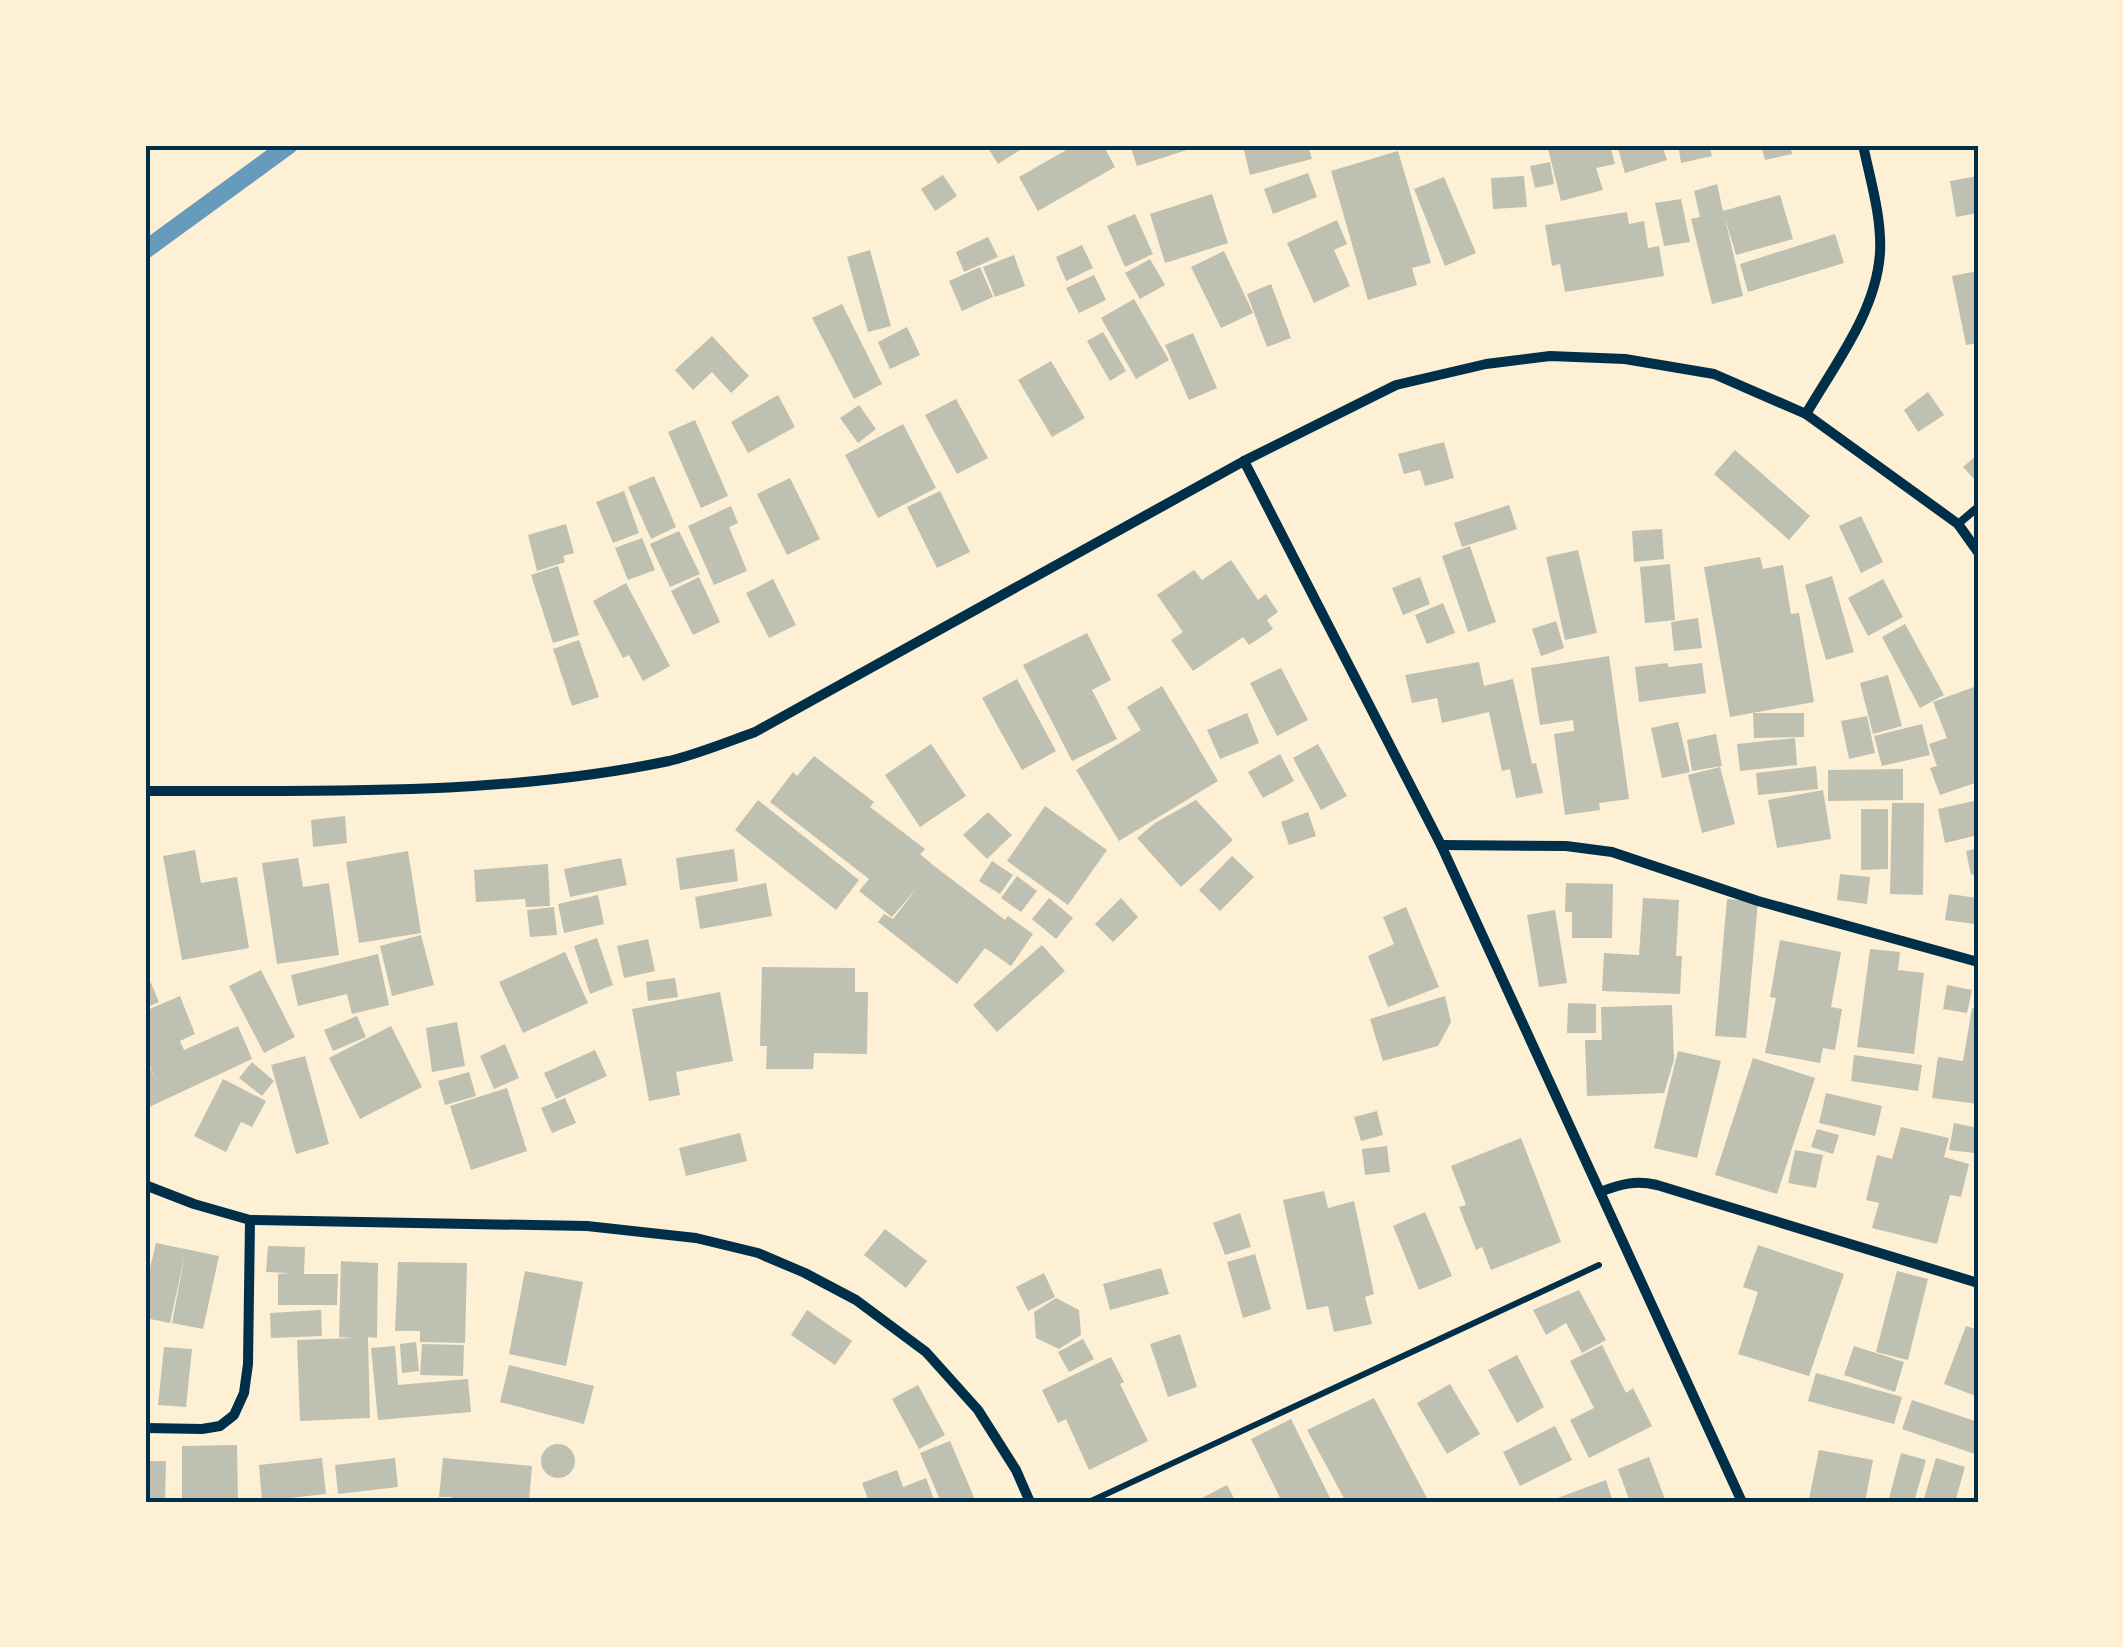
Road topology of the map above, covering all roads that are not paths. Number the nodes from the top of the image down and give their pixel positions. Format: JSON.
{"nodes":[{"id":1,"x":1863,"y":145,"type":"edge"},
{"id":2,"x":1806,"y":414,"type":"junction"},
{"id":3,"x":1244,"y":461,"type":"junction"},
{"id":4,"x":1978,"y":507,"type":"edge"},
{"id":5,"x":1958,"y":524,"type":"junction"},
{"id":6,"x":1978,"y":552,"type":"edge"},
{"id":7,"x":145,"y":791,"type":"edge"},
{"id":8,"x":1442,"y":845,"type":"junction"},
{"id":9,"x":1978,"y":962,"type":"edge"},
{"id":10,"x":145,"y":1184,"type":"edge"},
{"id":11,"x":1600,"y":1192,"type":"junction"},
{"id":12,"x":250,"y":1220,"type":"junction"},
{"id":13,"x":1978,"y":1284,"type":"edge"},
{"id":14,"x":145,"y":1428,"type":"edge"},
{"id":15,"x":1030,"y":1502,"type":"edge"},
{"id":16,"x":1742,"y":1502,"type":"edge"}],
"edges":[{"from":1,"to":2,"type":"street"},
{"from":2,"to":3,"type":"street"},
{"from":2,"to":5,"type":"street"},
{"from":3,"to":7,"type":"street"},
{"from":3,"to":8,"type":"street"},
{"from":4,"to":5,"type":"lane"},
{"from":5,"to":6,"type":"street"},
{"from":8,"to":9,"type":"street"},
{"from":8,"to":11,"type":"street"},
{"from":10,"to":12,"type":"street"},
{"from":11,"to":13,"type":"street"},
{"from":11,"to":16,"type":"street"},
{"from":12,"to":14,"type":"street"},
{"from":12,"to":15,"type":"street"}]}
